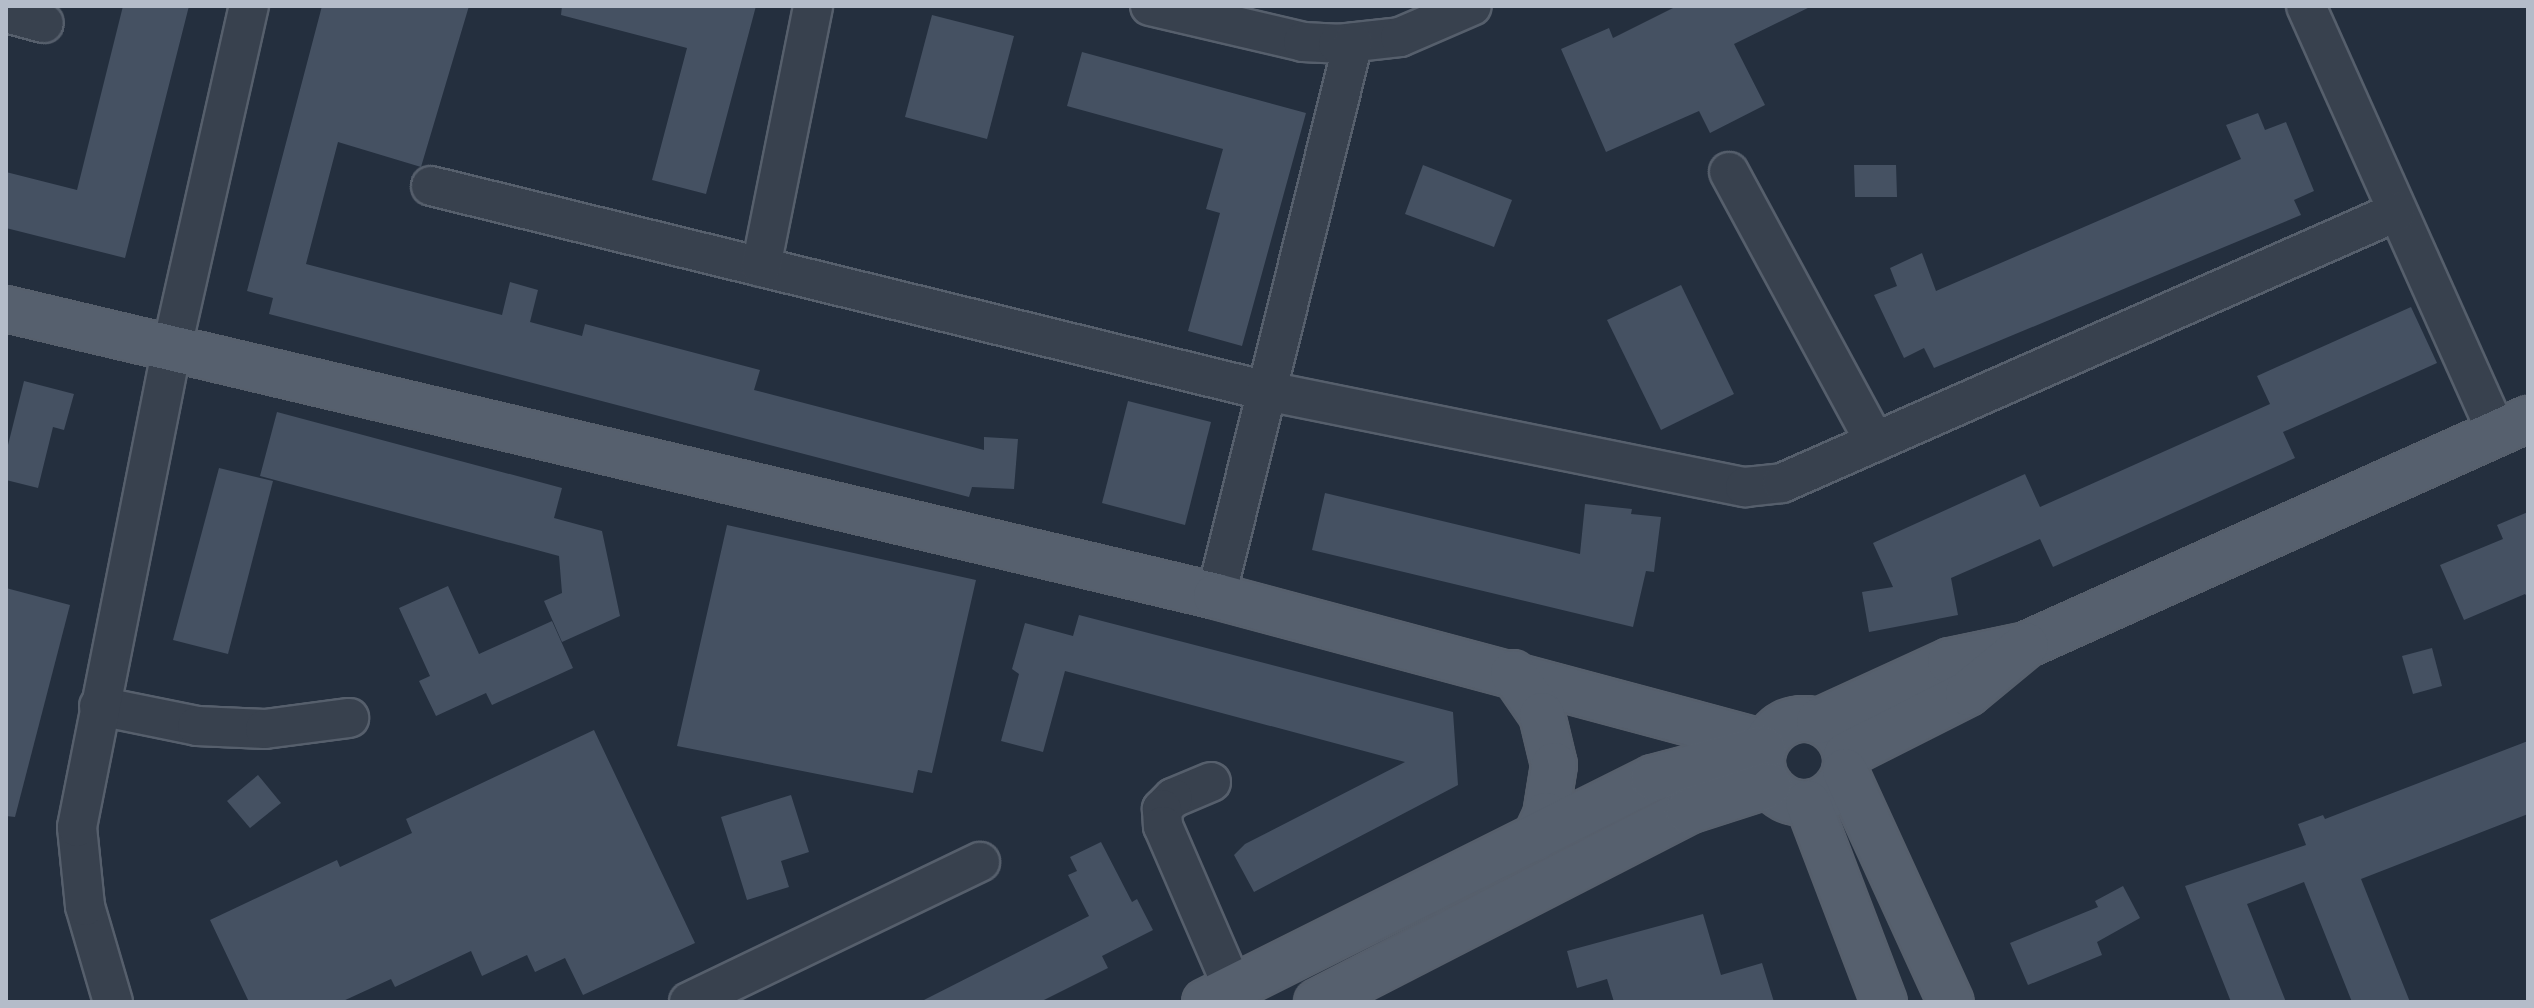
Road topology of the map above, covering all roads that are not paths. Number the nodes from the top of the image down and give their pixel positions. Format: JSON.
{"nodes":[{"id":1,"x":249,"y":6,"type":"edge"},
{"id":2,"x":813,"y":6,"type":"edge"},
{"id":3,"x":1150,"y":6,"type":"edge"},
{"id":4,"x":1472,"y":6,"type":"edge"},
{"id":5,"x":2306,"y":6,"type":"edge"},
{"id":6,"x":6,"y":13,"type":"edge"},
{"id":7,"x":44,"y":23,"type":"dead end"},
{"id":8,"x":1353,"y":43,"type":"junction"},
{"id":9,"x":1729,"y":172,"type":"dead end"},
{"id":10,"x":431,"y":186,"type":"dead end"},
{"id":11,"x":2396,"y":212,"type":"junction"},
{"id":12,"x":761,"y":267,"type":"junction"},
{"id":13,"x":6,"y":309,"type":"edge"},
{"id":14,"x":172,"y":347,"type":"junction"},
{"id":15,"x":1267,"y":391,"type":"junction"},
{"id":16,"x":2513,"y":426,"type":"edge"},
{"id":17,"x":1875,"y":442,"type":"junction"},
{"id":18,"x":1216,"y":596,"type":"junction"},
{"id":19,"x":2026,"y":645,"type":"junction"},
{"id":20,"x":1513,"y":673,"type":"junction"},
{"id":21,"x":99,"y":706,"type":"junction"},
{"id":22,"x":349,"y":718,"type":"dead end"},
{"id":23,"x":1819,"y":721,"type":"junction"},
{"id":24,"x":1845,"y":763,"type":"junction"},
{"id":25,"x":1776,"y":770,"type":"junction"},
{"id":26,"x":1211,"y":782,"type":"dead end"},
{"id":27,"x":1535,"y":839,"type":"junction"},
{"id":28,"x":980,"y":862,"type":"dead end"},
{"id":29,"x":1219,"y":995,"type":"edge"},
{"id":30,"x":113,"y":1002,"type":"edge"},
{"id":31,"x":689,"y":1002,"type":"edge"},
{"id":32,"x":1317,"y":1002,"type":"edge"},
{"id":33,"x":1884,"y":1002,"type":"edge"},
{"id":34,"x":1951,"y":1002,"type":"edge"}],
"edges":[{"from":1,"to":14,"type":"street"},
{"from":2,"to":12,"type":"street"},
{"from":3,"to":8,"type":"street"},
{"from":4,"to":8,"type":"street"},
{"from":5,"to":11,"type":"street"},
{"from":6,"to":7,"type":"street"},
{"from":8,"to":15,"type":"street"},
{"from":9,"to":17,"type":"street"},
{"from":10,"to":12,"type":"street"},
{"from":11,"to":16,"type":"street"},
{"from":11,"to":17,"type":"street"},
{"from":12,"to":15,"type":"street"},
{"from":13,"to":14,"type":"main road"},
{"from":14,"to":18,"type":"main road"},
{"from":14,"to":21,"type":"street"},
{"from":15,"to":17,"type":"street"},
{"from":15,"to":18,"type":"street"},
{"from":16,"to":19,"type":"main road"},
{"from":18,"to":20,"type":"main road"},
{"from":19,"to":23,"type":"main road"},
{"from":19,"to":24,"type":"main road"},
{"from":20,"to":25,"type":"main road"},
{"from":20,"to":27,"type":"main road"},
{"from":21,"to":22,"type":"street"},
{"from":21,"to":30,"type":"street"},
{"from":23,"to":24,"type":"main road"},
{"from":23,"to":25,"type":"main road"},
{"from":24,"to":25,"type":"main road"},
{"from":24,"to":34,"type":"main road"},
{"from":25,"to":27,"type":"main road"},
{"from":25,"to":32,"type":"main road"},
{"from":25,"to":33,"type":"main road"},
{"from":26,"to":29,"type":"street"},
{"from":27,"to":29,"type":"main road"},
{"from":28,"to":31,"type":"street"}]}
